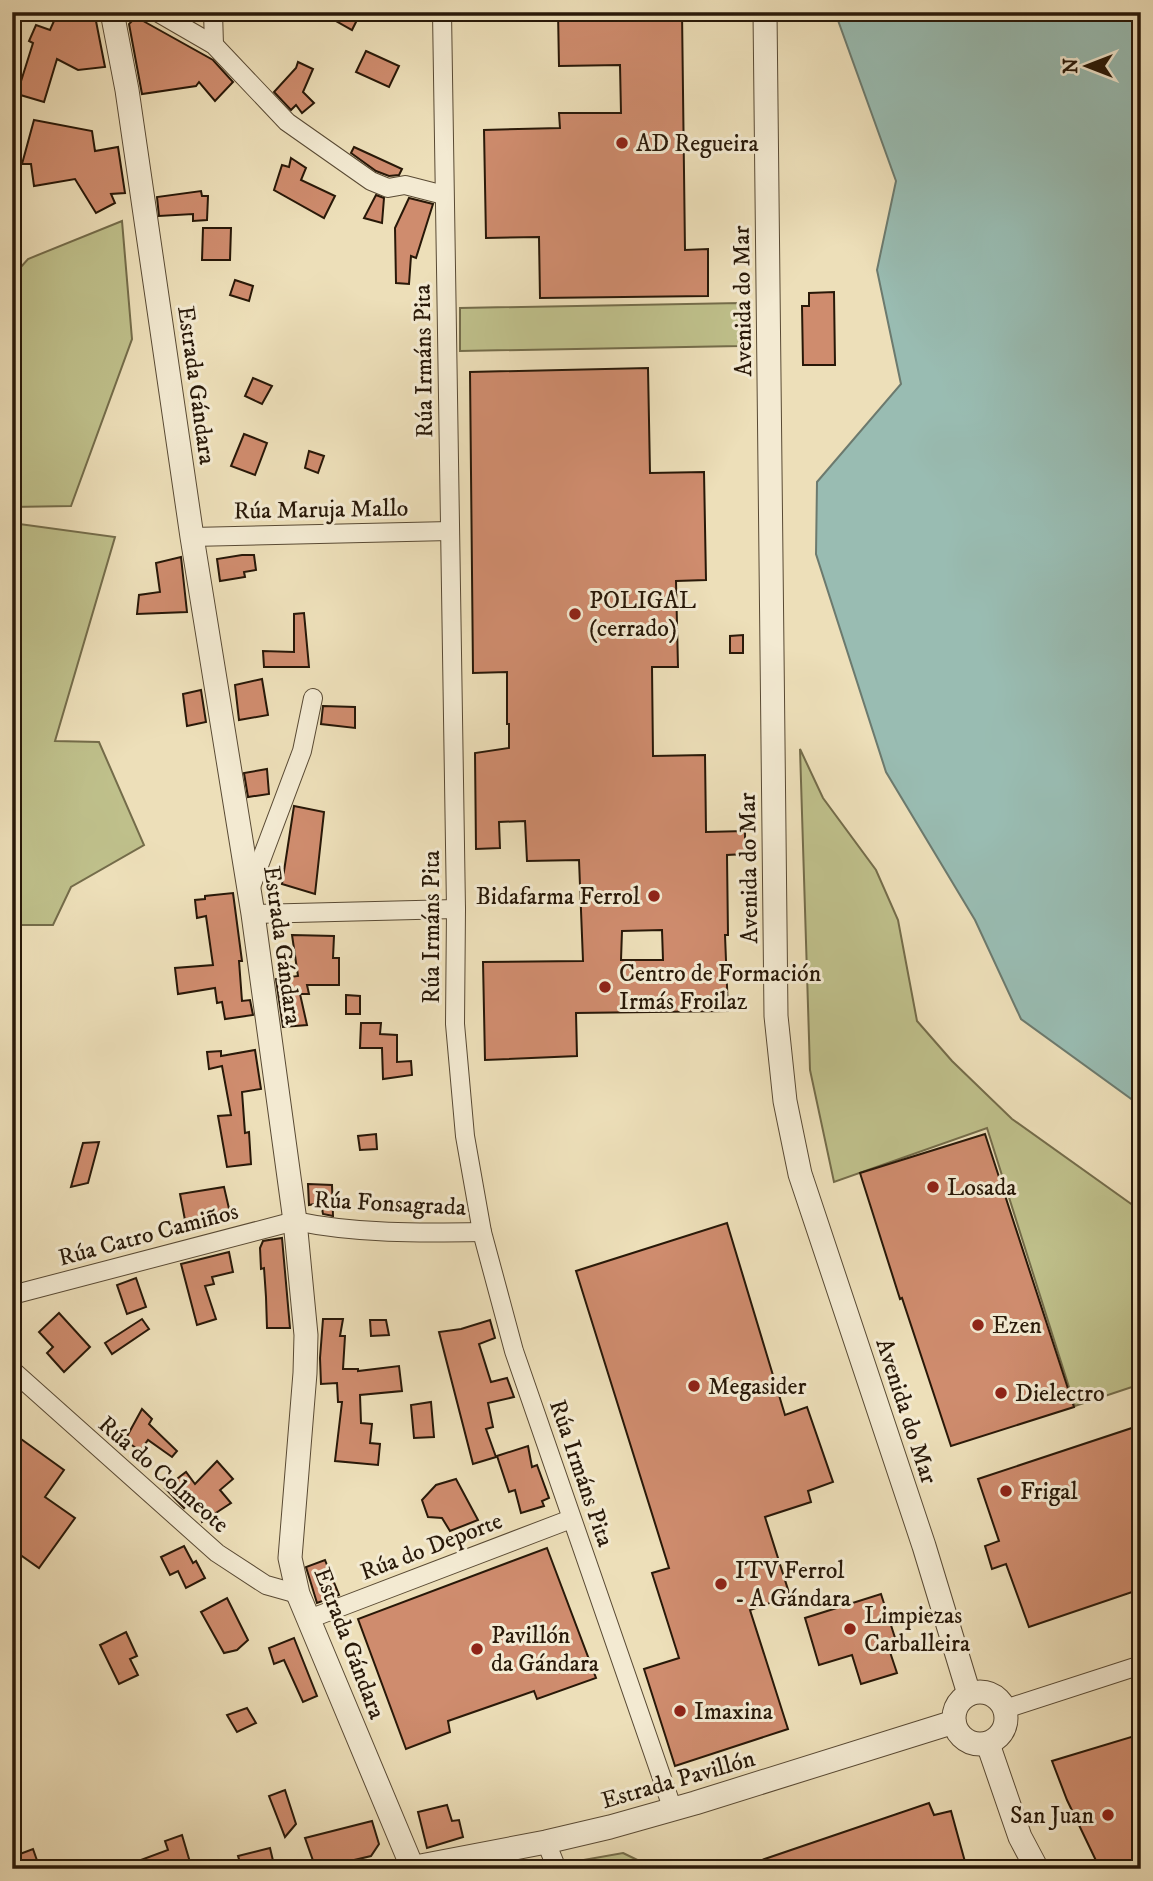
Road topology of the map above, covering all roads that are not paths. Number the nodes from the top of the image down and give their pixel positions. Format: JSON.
{"nodes":[{"id":1,"x":113,"y":12,"type":"edge"},
{"id":2,"x":157,"y":12,"type":"edge"},
{"id":3,"x":213,"y":12,"type":"edge"},
{"id":4,"x":442,"y":12,"type":"edge"},
{"id":5,"x":765,"y":12,"type":"edge"},
{"id":6,"x":214,"y":45,"type":"junction"},
{"id":7,"x":444,"y":195,"type":"junction"},
{"id":8,"x":450,"y":531,"type":"junction"},
{"id":9,"x":192,"y":537,"type":"junction"},
{"id":10,"x":313,"y":698,"type":"dead end"},
{"id":11,"x":251,"y":903,"type":"junction"},
{"id":12,"x":456,"y":909,"type":"junction"},
{"id":13,"x":295,"y":1221,"type":"junction"},
{"id":14,"x":482,"y":1232,"type":"junction"},
{"id":15,"x":12,"y":1295,"type":"edge"},
{"id":16,"x":14,"y":1374,"type":"edge"},
{"id":17,"x":571,"y":1519,"type":"junction"},
{"id":18,"x":298,"y":1594,"type":"junction"},
{"id":19,"x":309,"y":1619,"type":"junction"},
{"id":20,"x":1141,"y":1665,"type":"edge"},
{"id":21,"x":969,"y":1694,"type":"junction"},
{"id":22,"x":1005,"y":1709,"type":"junction"},
{"id":23,"x":954,"y":1722,"type":"junction"},
{"id":24,"x":988,"y":1744,"type":"junction"},
{"id":25,"x":673,"y":1810,"type":"junction"},
{"id":26,"x":546,"y":1842,"type":"junction"},
{"id":27,"x":410,"y":1868,"type":"edge"},
{"id":28,"x":556,"y":1869,"type":"edge"},
{"id":29,"x":1037,"y":1869,"type":"edge"}],
"edges":[{"from":1,"to":9,"type":"street","name":"Estrada Gándara"},
{"from":2,"to":6,"type":"street"},
{"from":3,"to":6,"type":"street"},
{"from":4,"to":7,"type":"street","name":"Rúa Irmáns Pita"},
{"from":5,"to":21,"type":"street","name":"Avenida do Mar"},
{"from":6,"to":7,"type":"street"},
{"from":7,"to":8,"type":"street","name":"Rúa Irmáns Pita"},
{"from":8,"to":9,"type":"street","name":"Rúa Maruja Mallo"},
{"from":8,"to":12,"type":"street","name":"Rúa Irmáns Pita"},
{"from":9,"to":11,"type":"street","name":"Estrada Gándara"},
{"from":10,"to":11,"type":"street"},
{"from":11,"to":12,"type":"street"},
{"from":11,"to":13,"type":"street","name":"Estrada Gándara"},
{"from":12,"to":14,"type":"street","name":"Rúa Irmáns Pita"},
{"from":13,"to":14,"type":"street","name":"Rúa Fonsagrada"},
{"from":13,"to":15,"type":"street","name":"Rúa Catro Camiños"},
{"from":13,"to":18,"type":"street","name":"Estrada Gándara"},
{"from":14,"to":17,"type":"street","name":"Rúa Irmáns Pita"},
{"from":16,"to":18,"type":"street","name":"Rúa do Colmeote"},
{"from":17,"to":19,"type":"street","name":"Rúa do Deporte"},
{"from":17,"to":25,"type":"street","name":"Rúa Irmáns Pita"},
{"from":18,"to":19,"type":"street","name":"Estrada Gándara"},
{"from":19,"to":27,"type":"street","name":"Estrada Gándara"},
{"from":20,"to":22,"type":"street"},
{"from":21,"to":22,"type":"street"},
{"from":21,"to":23,"type":"street"},
{"from":22,"to":24,"type":"street"},
{"from":23,"to":24,"type":"street"},
{"from":23,"to":25,"type":"street","name":"Estrada Pavillón"},
{"from":24,"to":29,"type":"street"},
{"from":25,"to":26,"type":"street","name":"Estrada Pavillón"},
{"from":26,"to":27,"type":"street","name":"Estrada Pavillón"},
{"from":26,"to":28,"type":"street"}]}
